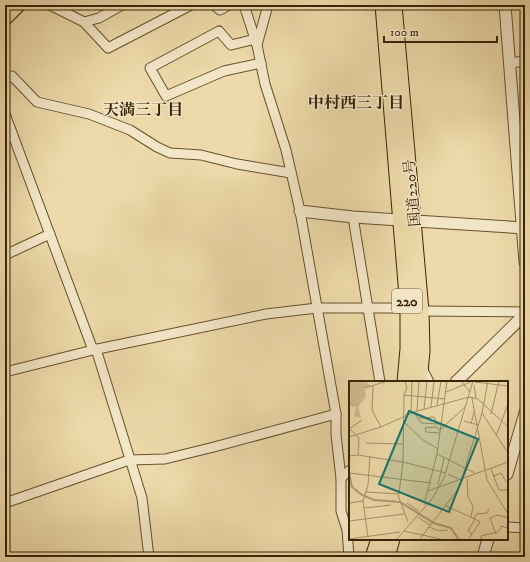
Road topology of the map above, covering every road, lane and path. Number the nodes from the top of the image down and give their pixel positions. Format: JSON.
{"nodes":[{"id":1,"x":18,"y":5,"type":"edge"},
{"id":2,"x":50,"y":5,"type":"edge"},
{"id":3,"x":122,"y":5,"type":"edge"},
{"id":4,"x":191,"y":5,"type":"edge"},
{"id":5,"x":214,"y":5,"type":"edge"},
{"id":6,"x":229,"y":5,"type":"edge"},
{"id":7,"x":244,"y":5,"type":"edge"},
{"id":8,"x":268,"y":5,"type":"edge"},
{"id":9,"x":383,"y":5,"type":"edge"},
{"id":10,"x":394,"y":5,"type":"edge"},
{"id":11,"x":505,"y":5,"type":"edge"},
{"id":12,"x":5,"y":18,"type":"edge"},
{"id":13,"x":84,"y":22,"type":"junction"},
{"id":14,"x":256,"y":42,"type":"junction"},
{"id":15,"x":525,"y":61,"type":"edge"},
{"id":16,"x":510,"y":62,"type":"junction"},
{"id":17,"x":261,"y":63,"type":"junction"},
{"id":18,"x":5,"y":79,"type":"edge"},
{"id":19,"x":5,"y":114,"type":"edge"},
{"id":20,"x":291,"y":173,"type":"junction"},
{"id":21,"x":300,"y":211,"type":"junction"},
{"id":22,"x":353,"y":217,"type":"junction"},
{"id":23,"x":408,"y":220,"type":"junction"},
{"id":24,"x":523,"y":228,"type":"edge"},
{"id":25,"x":50,"y":234,"type":"junction"},
{"id":26,"x":5,"y":255,"type":"edge"},
{"id":27,"x":525,"y":262,"type":"edge"},
{"id":28,"x":317,"y":308,"type":"junction"},
{"id":29,"x":369,"y":308,"type":"junction"},
{"id":30,"x":414,"y":310,"type":"junction"},
{"id":31,"x":525,"y":313,"type":"edge"},
{"id":32,"x":525,"y":325,"type":"edge"},
{"id":33,"x":94,"y":349,"type":"junction"},
{"id":34,"x":421,"y":363,"type":"junction"},
{"id":35,"x":5,"y":372,"type":"edge"},
{"id":36,"x":380,"y":381,"type":"edge"},
{"id":37,"x":405,"y":381,"type":"edge"},
{"id":38,"x":419,"y":381,"type":"edge"},
{"id":39,"x":428,"y":381,"type":"edge"},
{"id":40,"x":457,"y":381,"type":"edge"},
{"id":41,"x":468,"y":381,"type":"edge"},
{"id":42,"x":525,"y":413,"type":"edge"},
{"id":43,"x":336,"y":414,"type":"junction"},
{"id":44,"x":130,"y":460,"type":"junction"},
{"id":45,"x":349,"y":471,"type":"edge"},
{"id":46,"x":508,"y":471,"type":"edge"},
{"id":47,"x":341,"y":478,"type":"junction"},
{"id":48,"x":5,"y":503,"type":"edge"},
{"id":49,"x":508,"y":527,"type":"edge"},
{"id":50,"x":525,"y":528,"type":"edge"},
{"id":51,"x":378,"y":540,"type":"edge"},
{"id":52,"x":392,"y":540,"type":"edge"},
{"id":53,"x":488,"y":540,"type":"edge"},
{"id":54,"x":150,"y":557,"type":"edge"},
{"id":55,"x":348,"y":557,"type":"edge"},
{"id":56,"x":373,"y":557,"type":"edge"},
{"id":57,"x":387,"y":557,"type":"edge"},
{"id":58,"x":483,"y":557,"type":"edge"}],
"edges":[{"from":1,"to":12,"type":"main road"},
{"from":2,"to":13,"type":"street"},
{"from":3,"to":13,"type":"street"},
{"from":4,"to":13,"type":"street"},
{"from":5,"to":6,"type":"street"},
{"from":7,"to":14,"type":"street"},
{"from":8,"to":14,"type":"street"},
{"from":9,"to":23,"type":"highway","name":"国道220号","number":"220"},
{"from":10,"to":23,"type":"highway","name":"国道220号","number":"220"},
{"from":11,"to":16,"type":"street"},
{"from":14,"to":17,"type":"street"},
{"from":14,"to":17,"type":"street"},
{"from":15,"to":16,"type":"street"},
{"from":16,"to":24,"type":"street"},
{"from":17,"to":20,"type":"street"},
{"from":18,"to":20,"type":"street"},
{"from":19,"to":25,"type":"street"},
{"from":20,"to":21,"type":"street"},
{"from":21,"to":22,"type":"street"},
{"from":21,"to":28,"type":"street"},
{"from":22,"to":23,"type":"street"},
{"from":22,"to":29,"type":"street"},
{"from":23,"to":24,"type":"street"},
{"from":23,"to":30,"type":"highway","name":"国道220号","number":"220"},
{"from":24,"to":27,"type":"street"},
{"from":25,"to":26,"type":"street"},
{"from":25,"to":33,"type":"street"},
{"from":28,"to":29,"type":"street"},
{"from":28,"to":33,"type":"street"},
{"from":28,"to":43,"type":"street"},
{"from":29,"to":30,"type":"street"},
{"from":29,"to":36,"type":"street"},
{"from":30,"to":31,"type":"street"},
{"from":30,"to":34,"type":"highway","name":"国道220号","number":"220"},
{"from":30,"to":37,"type":"highway","name":"国道220号","number":"220"},
{"from":31,"to":40,"type":"street"},
{"from":32,"to":41,"type":"street"},
{"from":33,"to":35,"type":"street"},
{"from":33,"to":44,"type":"street"},
{"from":34,"to":38,"type":"highway","name":"国道220号","number":"220"},
{"from":34,"to":39,"type":"street"},
{"from":42,"to":46,"type":"street"},
{"from":43,"to":44,"type":"street"},
{"from":43,"to":47,"type":"street"},
{"from":44,"to":48,"type":"street"},
{"from":44,"to":54,"type":"street"},
{"from":45,"to":47,"type":"street"},
{"from":47,"to":55,"type":"street"},
{"from":49,"to":50,"type":"street"},
{"from":51,"to":56,"type":"highway"},
{"from":52,"to":57,"type":"highway"},
{"from":53,"to":58,"type":"street"}]}
